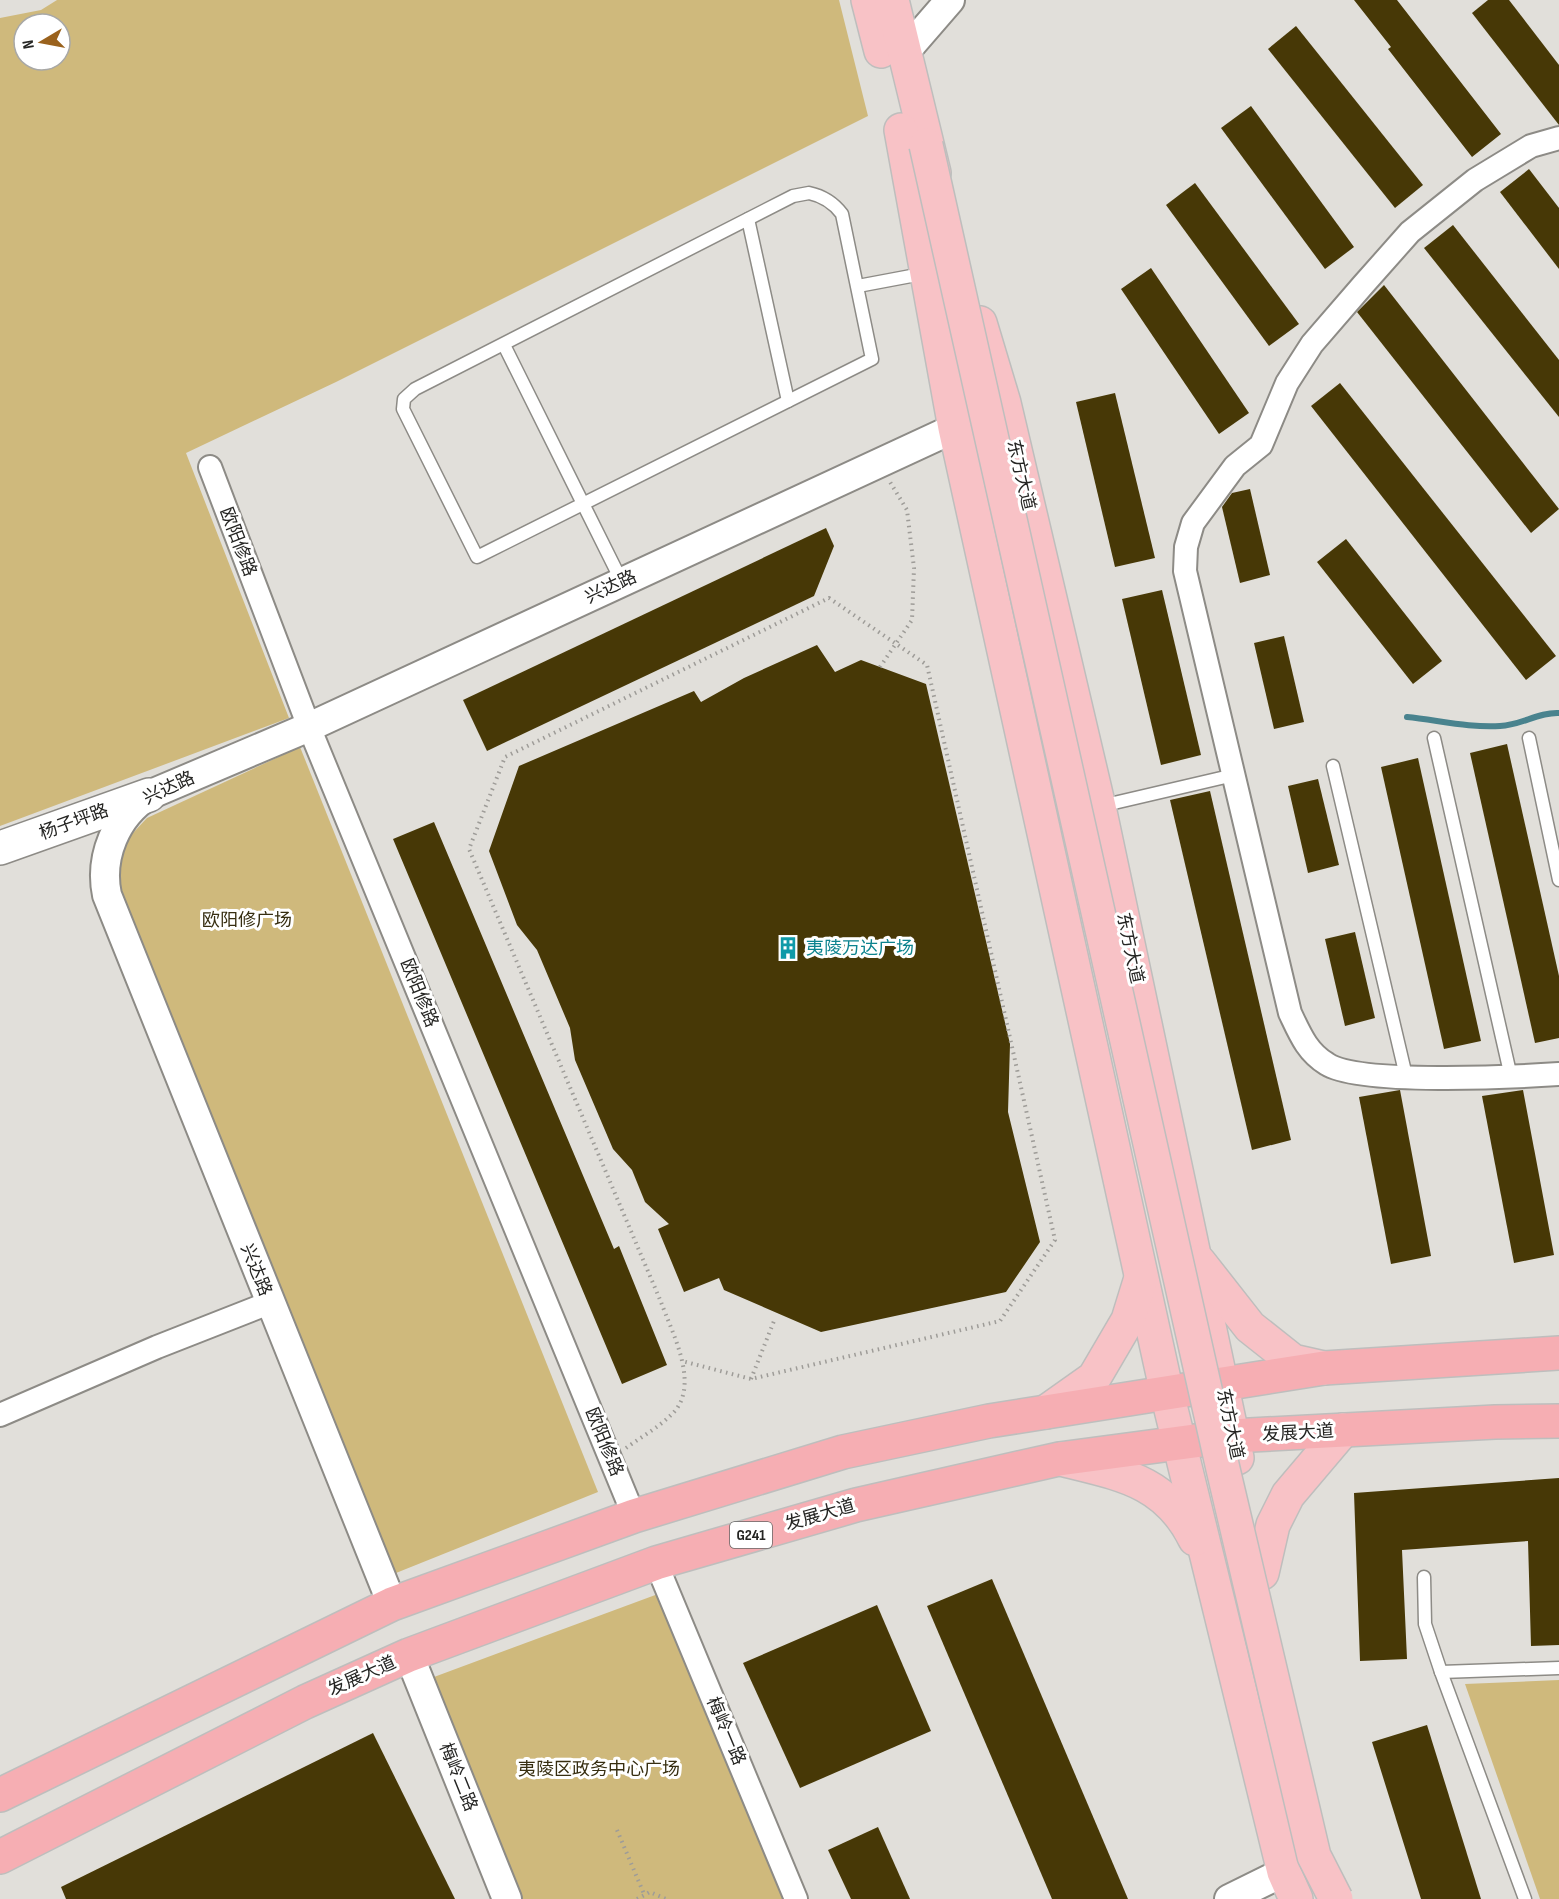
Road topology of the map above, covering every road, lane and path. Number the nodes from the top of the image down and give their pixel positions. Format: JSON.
{"nodes":[{"id":1,"x":868,"y":0,"type":"edge"},
{"id":2,"x":892,"y":0,"type":"edge"},
{"id":3,"x":950,"y":0,"type":"edge"},
{"id":4,"x":904,"y":52,"type":"junction"},
{"id":5,"x":1559,"y":138,"type":"edge"},
{"id":6,"x":916,"y":149,"type":"junction"},
{"id":7,"x":748,"y":219,"type":"junction"},
{"id":8,"x":928,"y":273,"type":"junction"},
{"id":9,"x":858,"y":286,"type":"junction"},
{"id":10,"x":504,"y":345,"type":"dead end"},
{"id":11,"x":788,"y":401,"type":"junction"},
{"id":12,"x":955,"y":428,"type":"junction"},
{"id":13,"x":878,"y":463,"type":"junction"},
{"id":14,"x":210,"y":467,"type":"dead end"},
{"id":15,"x":583,"y":503,"type":"junction"},
{"id":16,"x":622,"y":582,"type":"junction"},
{"id":17,"x":896,"y":644,"type":"junction"},
{"id":18,"x":880,"y":667,"type":"dead end"},
{"id":19,"x":309,"y":727,"type":"junction"},
{"id":20,"x":1434,"y":738,"type":"dead end"},
{"id":21,"x":1529,"y":738,"type":"dead end"},
{"id":22,"x":1333,"y":766,"type":"dead end"},
{"id":23,"x":1234,"y":775,"type":"junction"},
{"id":24,"x":149,"y":795,"type":"junction"},
{"id":25,"x":1099,"y":807,"type":"junction"},
{"id":26,"x":119,"y":826,"type":"junction"},
{"id":27,"x":0,"y":848,"type":"edge"},
{"id":28,"x":0,"y":869,"type":"edge"},
{"id":29,"x":1559,"y":880,"type":"edge"},
{"id":30,"x":1559,"y":1074,"type":"edge"},
{"id":31,"x":1406,"y":1076,"type":"junction"},
{"id":32,"x":1511,"y":1077,"type":"junction"},
{"id":33,"x":1195,"y":1258,"type":"junction"},
{"id":34,"x":1142,"y":1276,"type":"junction"},
{"id":35,"x":269,"y":1303,"type":"junction"},
{"id":36,"x":774,"y":1321,"type":"dead end"},
{"id":37,"x":1559,"y":1353,"type":"edge"},
{"id":38,"x":682,"y":1361,"type":"junction"},
{"id":39,"x":1324,"y":1368,"type":"junction"},
{"id":40,"x":752,"y":1379,"type":"junction"},
{"id":41,"x":1221,"y":1383,"type":"junction"},
{"id":42,"x":1167,"y":1393,"type":"junction"},
{"id":43,"x":1046,"y":1412,"type":"junction"},
{"id":44,"x":0,"y":1415,"type":"edge"},
{"id":45,"x":1559,"y":1421,"type":"edge"},
{"id":46,"x":1343,"y":1430,"type":"junction"},
{"id":47,"x":1232,"y":1436,"type":"junction"},
{"id":48,"x":1180,"y":1444,"type":"junction"},
{"id":49,"x":611,"y":1459,"type":"junction"},
{"id":50,"x":1059,"y":1459,"type":"junction"},
{"id":51,"x":634,"y":1516,"type":"junction"},
{"id":52,"x":656,"y":1563,"type":"junction"},
{"id":53,"x":1210,"y":1569,"type":"junction"},
{"id":54,"x":1262,"y":1574,"type":"junction"},
{"id":55,"x":1424,"y":1577,"type":"dead end"},
{"id":56,"x":392,"y":1604,"type":"junction"},
{"id":57,"x":409,"y":1655,"type":"junction"},
{"id":58,"x":1559,"y":1668,"type":"edge"},
{"id":59,"x":1441,"y":1672,"type":"junction"},
{"id":60,"x":0,"y":1795,"type":"edge"},
{"id":61,"x":617,"y":1830,"type":"dead end"},
{"id":62,"x":0,"y":1857,"type":"edge"},
{"id":63,"x":1290,"y":1886,"type":"edge"},
{"id":64,"x":644,"y":1894,"type":"junction"},
{"id":65,"x":507,"y":1899,"type":"edge"},
{"id":66,"x":637,"y":1899,"type":"edge"},
{"id":67,"x":666,"y":1899,"type":"edge"},
{"id":68,"x":796,"y":1899,"type":"edge"},
{"id":69,"x":1229,"y":1899,"type":"edge"},
{"id":70,"x":1317,"y":1899,"type":"edge"},
{"id":71,"x":1336,"y":1899,"type":"edge"},
{"id":72,"x":1353,"y":1899,"type":"edge"},
{"id":73,"x":1524,"y":1899,"type":"edge"}],
"edges":[{"from":1,"to":6,"type":"main road","name":"东方大道"},
{"from":2,"to":4,"type":"main road","name":"东方大道"},
{"from":3,"to":4,"type":"street"},
{"from":4,"to":6,"type":"main road","name":"东方大道"},
{"from":5,"to":23,"type":"street"},
{"from":6,"to":8,"type":"main road","name":"东方大道"},
{"from":6,"to":25,"type":"main road","name":"东方大道"},
{"from":6,"to":70,"type":"main road"},
{"from":6,"to":71,"type":"main road","bridge":true},
{"from":7,"to":9,"type":"lane"},
{"from":7,"to":11,"type":"lane"},
{"from":7,"to":15,"type":"lane"},
{"from":8,"to":9,"type":"lane"},
{"from":8,"to":12,"type":"main road","name":"东方大道"},
{"from":9,"to":11,"type":"lane"},
{"from":10,"to":15,"type":"lane"},
{"from":11,"to":15,"type":"lane"},
{"from":12,"to":13,"type":"street","name":"兴达路"},
{"from":12,"to":34,"type":"main road","name":"东方大道"},
{"from":13,"to":16,"type":"street","name":"兴达路"},
{"from":13,"to":17,"type":"path"},
{"from":14,"to":19,"type":"street","name":"欧阳修路"},
{"from":15,"to":16,"type":"lane"},
{"from":16,"to":19,"type":"street","name":"兴达路"},
{"from":17,"to":18,"type":"path"},
{"from":17,"to":38,"type":"path"},
{"from":17,"to":40,"type":"path"},
{"from":19,"to":24,"type":"street","name":"兴达路"},
{"from":19,"to":49,"type":"street","name":"欧阳修路"},
{"from":20,"to":32,"type":"lane"},
{"from":21,"to":29,"type":"lane"},
{"from":22,"to":31,"type":"lane"},
{"from":23,"to":25,"type":"lane"},
{"from":23,"to":31,"type":"street"},
{"from":24,"to":26,"type":"street","name":"兴达路"},
{"from":24,"to":27,"type":"main road","name":"杨子坪路"},
{"from":25,"to":33,"type":"main road","name":"东方大道"},
{"from":26,"to":28,"type":"main road","name":"杨子坪路"},
{"from":26,"to":35,"type":"street","name":"兴达路"},
{"from":30,"to":32,"type":"street"},
{"from":31,"to":32,"type":"street"},
{"from":33,"to":39,"type":"main road"},
{"from":33,"to":41,"type":"main road","name":"东方大道"},
{"from":34,"to":42,"type":"main road","name":"东方大道"},
{"from":34,"to":43,"type":"main road"},
{"from":35,"to":44,"type":"street"},
{"from":35,"to":56,"type":"street","name":"兴达路"},
{"from":36,"to":40,"type":"path"},
{"from":37,"to":39,"type":"highway"},
{"from":38,"to":40,"type":"path"},
{"from":38,"to":49,"type":"path"},
{"from":39,"to":41,"type":"highway"},
{"from":41,"to":42,"type":"highway"},
{"from":41,"to":47,"type":"main road","name":"东方大道"},
{"from":42,"to":43,"type":"highway"},
{"from":42,"to":48,"type":"main road","name":"东方大道"},
{"from":43,"to":51,"type":"highway"},
{"from":45,"to":46,"type":"highway","name":"发展大道","number":"G241"},
{"from":46,"to":47,"type":"highway","name":"发展大道","number":"G241"},
{"from":46,"to":54,"type":"main road"},
{"from":47,"to":48,"type":"highway","name":"发展大道","number":"G241"},
{"from":47,"to":54,"type":"main road","name":"东方大道"},
{"from":48,"to":50,"type":"highway","name":"发展大道","number":"G241"},
{"from":48,"to":53,"type":"main road","name":"东方大道"},
{"from":49,"to":51,"type":"street","name":"欧阳修路"},
{"from":50,"to":52,"type":"highway","name":"发展大道","number":"G241"},
{"from":50,"to":53,"type":"main road"},
{"from":51,"to":56,"type":"highway"},
{"from":52,"to":57,"type":"highway","name":"发展大道","number":"G241"},
{"from":52,"to":68,"type":"street","name":"梅岭一路"},
{"from":53,"to":63,"type":"main road","name":"东方大道"},
{"from":54,"to":72,"type":"main road","name":"东方大道"},
{"from":55,"to":59,"type":"lane"},
{"from":56,"to":60,"type":"highway"},
{"from":57,"to":62,"type":"highway","name":"发展大道","number":"G241"},
{"from":57,"to":65,"type":"street","name":"梅岭二路"},
{"from":58,"to":59,"type":"lane"},
{"from":59,"to":73,"type":"lane"},
{"from":61,"to":64,"type":"path"},
{"from":63,"to":69,"type":"street"},
{"from":64,"to":66,"type":"path"},
{"from":64,"to":67,"type":"path"}]}
